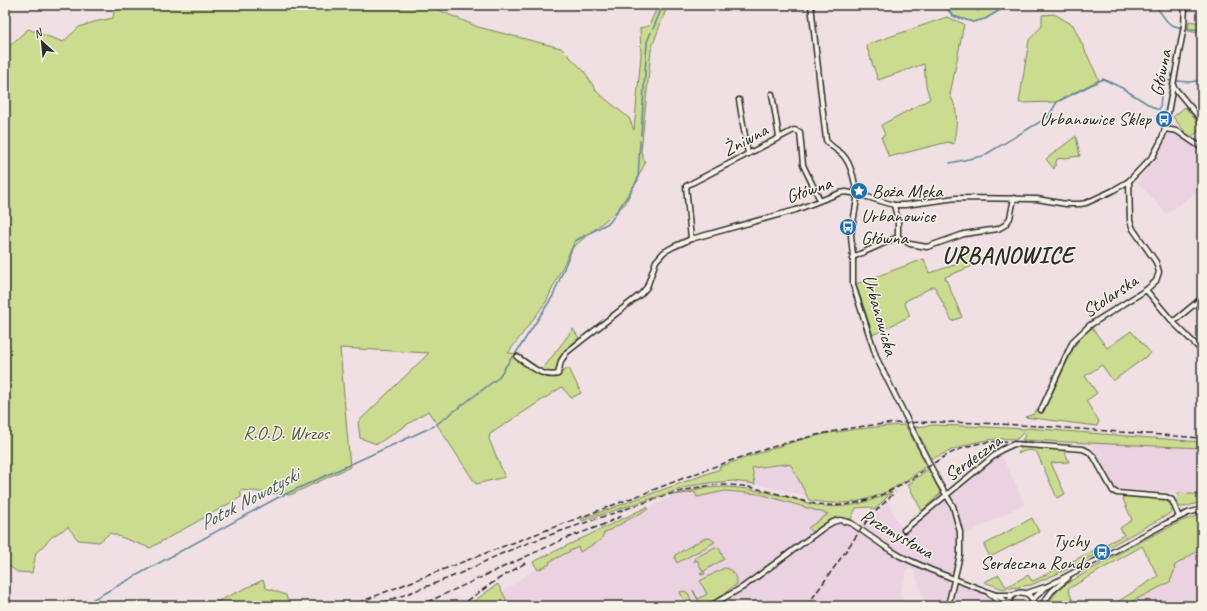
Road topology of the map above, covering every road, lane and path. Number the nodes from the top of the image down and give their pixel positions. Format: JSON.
{"nodes":[{"id":1,"x":1185,"y":5,"type":"edge"},
{"id":2,"x":811,"y":6,"type":"edge"},
{"id":3,"x":1172,"y":86,"type":"junction"},
{"id":4,"x":772,"y":94,"type":"dead end"},
{"id":5,"x":739,"y":100,"type":"dead end"},
{"id":6,"x":1202,"y":121,"type":"edge"},
{"id":7,"x":1165,"y":129,"type":"junction"},
{"id":8,"x":779,"y":137,"type":"junction"},
{"id":9,"x":1202,"y":148,"type":"edge"},
{"id":10,"x":748,"y":154,"type":"junction"},
{"id":11,"x":1129,"y":181,"type":"junction"},
{"id":12,"x":857,"y":194,"type":"junction"},
{"id":13,"x":1014,"y":198,"type":"junction"},
{"id":14,"x":820,"y":200,"type":"junction"},
{"id":15,"x":894,"y":205,"type":"junction"},
{"id":16,"x":898,"y":237,"type":"junction"},
{"id":17,"x":691,"y":239,"type":"junction"},
{"id":18,"x":853,"y":257,"type":"junction"},
{"id":19,"x":1146,"y":290,"type":"junction"},
{"id":20,"x":1202,"y":298,"type":"edge"},
{"id":21,"x":1173,"y":322,"type":"junction"},
{"id":22,"x":1202,"y":351,"type":"edge"},
{"id":23,"x":518,"y":357,"type":"dead end"},
{"id":24,"x":1041,"y":410,"type":"dead end"},
{"id":25,"x":946,"y":495,"type":"junction"},
{"id":26,"x":1202,"y":509,"type":"edge"},
{"id":27,"x":1179,"y":517,"type":"junction"},
{"id":28,"x":904,"y":530,"type":"dead end"},
{"id":29,"x":1078,"y":570,"type":"junction"},
{"id":30,"x":955,"y":579,"type":"junction"},
{"id":31,"x":1048,"y":586,"type":"junction"},
{"id":32,"x":987,"y":591,"type":"junction"},
{"id":33,"x":1027,"y":593,"type":"junction"},
{"id":34,"x":996,"y":595,"type":"junction"},
{"id":35,"x":1012,"y":595,"type":"junction"},
{"id":36,"x":1032,"y":600,"type":"junction"},
{"id":37,"x":1009,"y":604,"type":"edge"},
{"id":38,"x":710,"y":606,"type":"edge"},
{"id":39,"x":948,"y":606,"type":"edge"},
{"id":40,"x":1002,"y":606,"type":"edge"},
{"id":41,"x":1033,"y":606,"type":"edge"},
{"id":42,"x":1041,"y":606,"type":"edge"}],
"edges":[{"from":1,"to":3,"type":"street","name":"Główna"},
{"from":2,"to":12,"type":"street","name":"Urbanowicka"},
{"from":3,"to":6,"type":"street"},
{"from":3,"to":7,"type":"street","name":"Główna"},
{"from":4,"to":8,"type":"street"},
{"from":5,"to":10,"type":"street"},
{"from":7,"to":9,"type":"street"},
{"from":7,"to":11,"type":"street","name":"Główna"},
{"from":8,"to":10,"type":"street","name":"Żniwna"},
{"from":8,"to":14,"type":"street","name":"Żniwna"},
{"from":10,"to":17,"type":"street","name":"Żniwna"},
{"from":11,"to":13,"type":"street","name":"Główna"},
{"from":11,"to":19,"type":"street","name":"Stolarska"},
{"from":12,"to":14,"type":"street","name":"Główna"},
{"from":12,"to":15,"type":"street","name":"Główna"},
{"from":12,"to":18,"type":"street","name":"Urbanowicka"},
{"from":13,"to":15,"type":"street","name":"Główna"},
{"from":13,"to":16,"type":"street"},
{"from":14,"to":17,"type":"street","name":"Główna"},
{"from":15,"to":16,"type":"street"},
{"from":16,"to":18,"type":"street"},
{"from":17,"to":23,"type":"street","name":"Główna"},
{"from":18,"to":25,"type":"street","name":"Urbanowicka"},
{"from":19,"to":21,"type":"street"},
{"from":19,"to":24,"type":"street","name":"Stolarska"},
{"from":20,"to":21,"type":"street"},
{"from":21,"to":22,"type":"street"},
{"from":25,"to":27,"type":"street","name":"Serdeczna"},
{"from":25,"to":28,"type":"street","name":"Serdeczna"},
{"from":25,"to":30,"type":"street","name":"Urbanowicka"},
{"from":26,"to":27,"type":"street"},
{"from":27,"to":29,"type":"street"},
{"from":29,"to":31,"type":"street"},
{"from":29,"to":42,"type":"street"},
{"from":30,"to":32,"type":"street","name":"Przemysłowa"},
{"from":30,"to":38,"type":"street","name":"Przemysłowa"},
{"from":30,"to":39,"type":"street","name":"Urbanowicka"},
{"from":31,"to":33,"type":"street"},
{"from":31,"to":36,"type":"street"},
{"from":32,"to":34,"type":"street","name":"Przemysłowa"},
{"from":32,"to":40,"type":"street"},
{"from":33,"to":35,"type":"street","name":"Przemysłowa"},
{"from":33,"to":36,"type":"street"},
{"from":34,"to":35,"type":"street","name":"Przemysłowa"},
{"from":34,"to":37,"type":"street","name":"Przemysłowa"},
{"from":35,"to":37,"type":"street"},
{"from":36,"to":41,"type":"street"}]}
